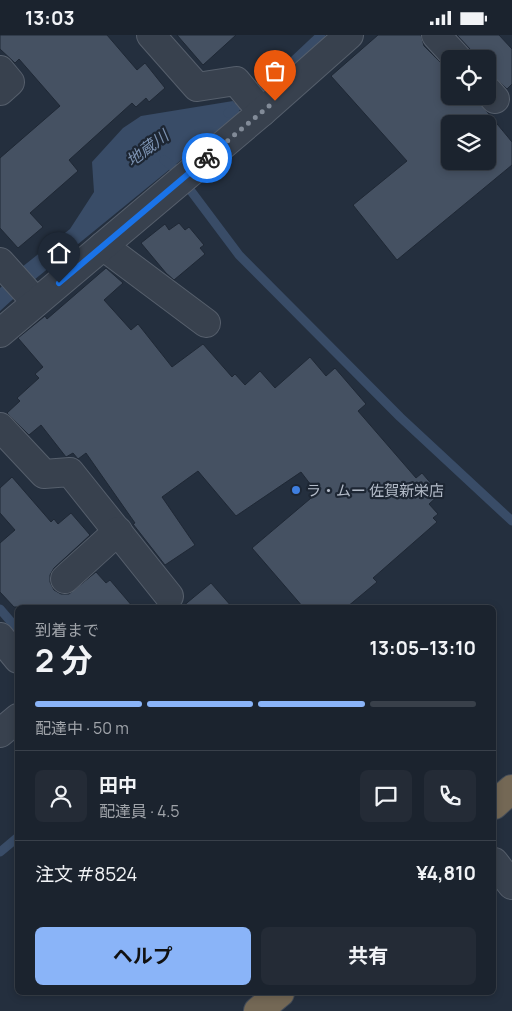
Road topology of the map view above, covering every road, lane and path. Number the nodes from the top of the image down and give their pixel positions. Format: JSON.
{"nodes":[{"id":1,"x":151,"y":35,"type":"edge"},
{"id":2,"x":349,"y":35,"type":"edge"},
{"id":3,"x":436,"y":35,"type":"edge"},
{"id":4,"x":450,"y":50,"type":"edge"},
{"id":5,"x":0,"y":70,"type":"edge"},
{"id":6,"x":0,"y":91,"type":"edge"},
{"id":7,"x":262,"y":112,"type":"junction"},
{"id":8,"x":103,"y":246,"type":"junction"},
{"id":9,"x":4,"y":267,"type":"edge"},
{"id":10,"x":36,"y":302,"type":"junction"},
{"id":11,"x":206,"y":323,"type":"dead end"},
{"id":12,"x":0,"y":333,"type":"edge"},
{"id":13,"x":2,"y":432,"type":"edge"},
{"id":14,"x":118,"y":531,"type":"junction"},
{"id":15,"x":65,"y":579,"type":"dead end"},
{"id":16,"x":169,"y":596,"type":"dead end"},
{"id":17,"x":0,"y":637,"type":"edge"},
{"id":18,"x":15,"y":655,"type":"edge"},
{"id":19,"x":15,"y":720,"type":"edge"},
{"id":20,"x":0,"y":733,"type":"edge"},
{"id":21,"x":512,"y":789,"type":"edge"},
{"id":22,"x":496,"y":803,"type":"edge"},
{"id":23,"x":496,"y":865,"type":"edge"},
{"id":24,"x":512,"y":885,"type":"edge"},
{"id":25,"x":278,"y":995,"type":"edge"},
{"id":26,"x":258,"y":1011,"type":"edge"}],
"edges":[{"from":1,"to":7,"type":"street"},
{"from":2,"to":7,"type":"street"},
{"from":3,"to":4,"type":"street"},
{"from":5,"to":6,"type":"street"},
{"from":7,"to":8,"type":"street"},
{"from":8,"to":10,"type":"street"},
{"from":8,"to":11,"type":"street"},
{"from":9,"to":10,"type":"street"},
{"from":10,"to":12,"type":"street"},
{"from":13,"to":14,"type":"street"},
{"from":14,"to":15,"type":"street"},
{"from":14,"to":16,"type":"street"},
{"from":17,"to":18,"type":"street"},
{"from":19,"to":20,"type":"street"},
{"from":21,"to":22,"type":"highway"},
{"from":23,"to":24,"type":"street"},
{"from":25,"to":26,"type":"highway"}]}
